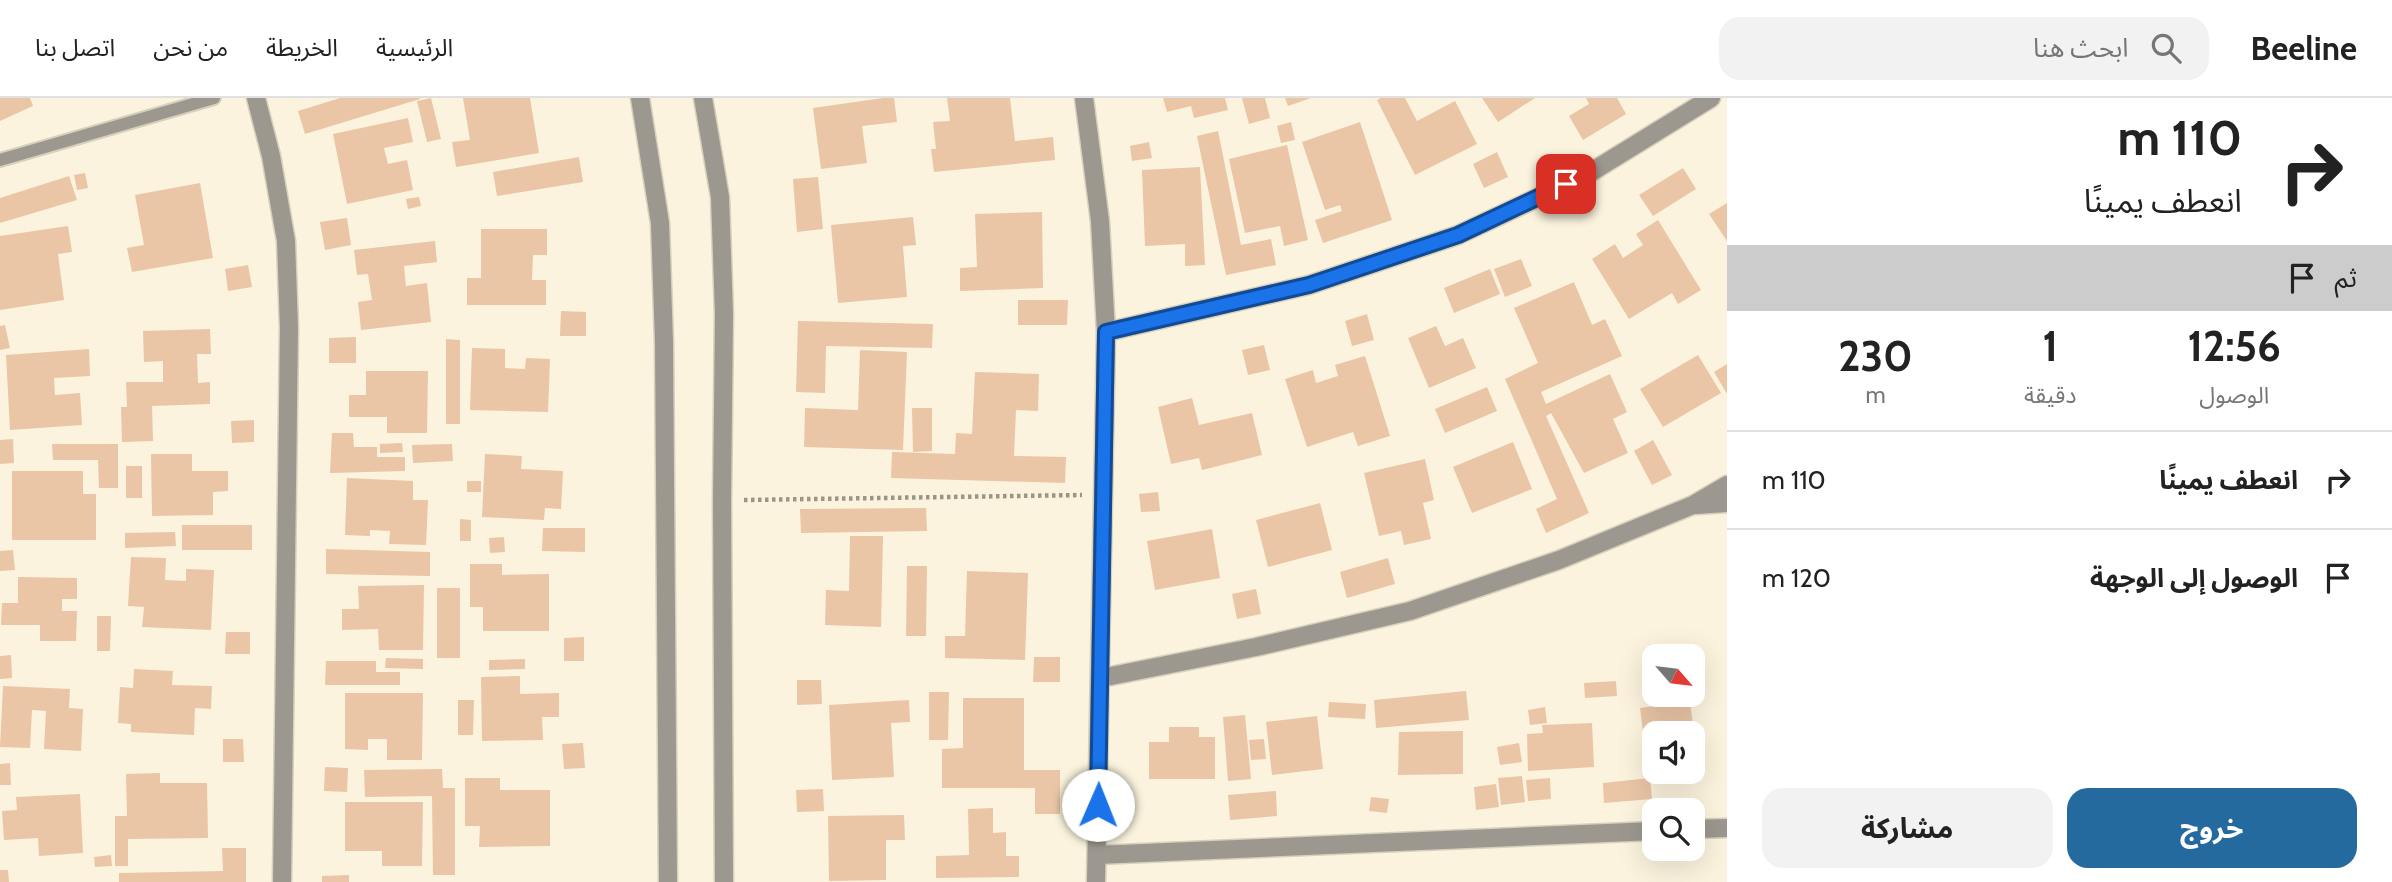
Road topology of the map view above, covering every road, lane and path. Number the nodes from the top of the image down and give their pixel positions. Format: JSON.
{"nodes":[{"id":1,"x":214,"y":98,"type":"edge"},
{"id":2,"x":256,"y":98,"type":"edge"},
{"id":3,"x":640,"y":98,"type":"edge"},
{"id":4,"x":703,"y":98,"type":"edge"},
{"id":5,"x":1084,"y":98,"type":"edge"},
{"id":6,"x":1711,"y":98,"type":"edge"},
{"id":7,"x":0,"y":160,"type":"edge"},
{"id":8,"x":1106,"y":332,"type":"junction"},
{"id":9,"x":1727,"y":485,"type":"edge"},
{"id":10,"x":1104,"y":494,"type":"junction"},
{"id":11,"x":722,"y":501,"type":"junction"},
{"id":12,"x":1727,"y":503,"type":"edge"},
{"id":13,"x":1693,"y":505,"type":"junction"},
{"id":14,"x":1101,"y":678,"type":"junction"},
{"id":15,"x":1727,"y":828,"type":"edge"},
{"id":16,"x":1705,"y":829,"type":"edge"},
{"id":17,"x":1642,"y":832,"type":"edge"},
{"id":18,"x":1097,"y":855,"type":"junction"},
{"id":19,"x":282,"y":882,"type":"edge"},
{"id":20,"x":668,"y":882,"type":"edge"},
{"id":21,"x":724,"y":882,"type":"edge"},
{"id":22,"x":1097,"y":882,"type":"edge"}],
"edges":[{"from":1,"to":7,"type":"lane"},
{"from":2,"to":19,"type":"street"},
{"from":3,"to":20,"type":"street"},
{"from":4,"to":11,"type":"street"},
{"from":5,"to":8,"type":"street"},
{"from":6,"to":8,"type":"street"},
{"from":8,"to":10,"type":"street"},
{"from":9,"to":13,"type":"street"},
{"from":10,"to":11,"type":"path"},
{"from":10,"to":14,"type":"street"},
{"from":11,"to":21,"type":"street"},
{"from":12,"to":13,"type":"street"},
{"from":13,"to":14,"type":"street"},
{"from":14,"to":18,"type":"street"},
{"from":15,"to":16,"type":"street"},
{"from":17,"to":18,"type":"street"},
{"from":18,"to":22,"type":"street"}]}
